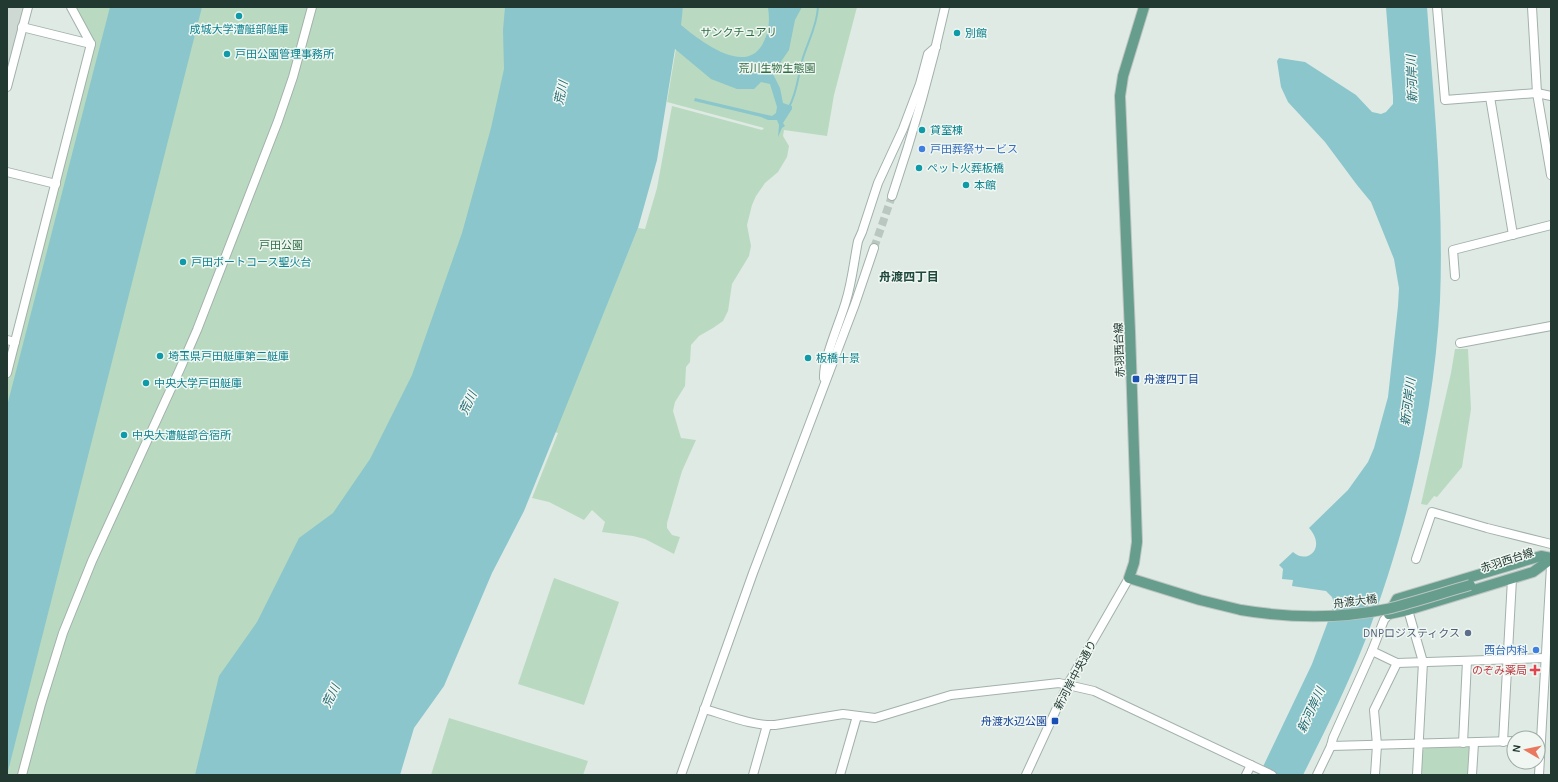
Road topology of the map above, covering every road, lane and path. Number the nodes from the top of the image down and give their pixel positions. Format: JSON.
{"nodes":[{"id":1,"x":28,"y":7,"type":"edge"},
{"id":2,"x":71,"y":7,"type":"edge"},
{"id":3,"x":312,"y":7,"type":"edge"},
{"id":4,"x":945,"y":7,"type":"edge"},
{"id":5,"x":1144,"y":7,"type":"edge"},
{"id":6,"x":1437,"y":7,"type":"edge"},
{"id":7,"x":1532,"y":7,"type":"edge"},
{"id":8,"x":22,"y":27,"type":"junction"},
{"id":9,"x":91,"y":44,"type":"junction"},
{"id":10,"x":936,"y":47,"type":"junction"},
{"id":11,"x":7,"y":87,"type":"edge"},
{"id":12,"x":1537,"y":93,"type":"junction"},
{"id":13,"x":1551,"y":96,"type":"edge"},
{"id":14,"x":1490,"y":97,"type":"junction"},
{"id":15,"x":7,"y":172,"type":"edge"},
{"id":16,"x":1551,"y":175,"type":"edge"},
{"id":17,"x":56,"y":184,"type":"junction"},
{"id":18,"x":892,"y":196,"type":"tunnel mouth"},
{"id":19,"x":1551,"y":225,"type":"edge"},
{"id":20,"x":1513,"y":235,"type":"junction"},
{"id":21,"x":874,"y":248,"type":"tunnel mouth"},
{"id":22,"x":1455,"y":276,"type":"dead end"},
{"id":23,"x":1551,"y":326,"type":"edge"},
{"id":24,"x":11,"y":341,"type":"edge"},
{"id":25,"x":1460,"y":343,"type":"dead end"},
{"id":26,"x":7,"y":373,"type":"edge"},
{"id":27,"x":824,"y":386,"type":"junction"},
{"id":28,"x":1551,"y":544,"type":"edge"},
{"id":29,"x":1416,"y":559,"type":"dead end"},
{"id":30,"x":1551,"y":559,"type":"edge"},
{"id":31,"x":1551,"y":566,"type":"edge"},
{"id":32,"x":1129,"y":578,"type":"junction"},
{"id":33,"x":1512,"y":579,"type":"junction"},
{"id":34,"x":1470,"y":585,"type":"joint"},
{"id":35,"x":1550,"y":597,"type":"edge"},
{"id":36,"x":1408,"y":610,"type":"junction"},
{"id":37,"x":1389,"y":614,"type":"junction"},
{"id":38,"x":1372,"y":651,"type":"junction"},
{"id":39,"x":1547,"y":656,"type":"edge"},
{"id":40,"x":1508,"y":659,"type":"junction"},
{"id":41,"x":1467,"y":661,"type":"junction"},
{"id":42,"x":1423,"y":662,"type":"junction"},
{"id":43,"x":1397,"y":663,"type":"junction"},
{"id":44,"x":1068,"y":684,"type":"junction"},
{"id":45,"x":704,"y":709,"type":"junction"},
{"id":46,"x":857,"y":716,"type":"junction"},
{"id":47,"x":1542,"y":720,"type":"junction"},
{"id":48,"x":1551,"y":723,"type":"edge"},
{"id":49,"x":767,"y":725,"type":"junction"},
{"id":50,"x":1541,"y":730,"type":"edge"},
{"id":51,"x":1503,"y":742,"type":"junction"},
{"id":52,"x":1506,"y":742,"type":"edge"},
{"id":53,"x":1463,"y":743,"type":"junction"},
{"id":54,"x":1474,"y":743,"type":"junction"},
{"id":55,"x":1419,"y":744,"type":"junction"},
{"id":56,"x":1377,"y":745,"type":"junction"},
{"id":57,"x":1331,"y":746,"type":"junction"},
{"id":58,"x":1252,"y":765,"type":"junction"},
{"id":59,"x":22,"y":775,"type":"edge"},
{"id":60,"x":681,"y":775,"type":"edge"},
{"id":61,"x":753,"y":775,"type":"edge"},
{"id":62,"x":840,"y":775,"type":"edge"},
{"id":63,"x":1026,"y":775,"type":"edge"},
{"id":64,"x":1246,"y":775,"type":"edge"},
{"id":65,"x":1272,"y":775,"type":"edge"},
{"id":66,"x":1317,"y":775,"type":"edge"},
{"id":67,"x":1375,"y":775,"type":"edge"},
{"id":68,"x":1417,"y":775,"type":"edge"},
{"id":69,"x":1472,"y":775,"type":"edge"}],
"edges":[{"from":1,"to":8,"type":"street"},
{"from":2,"to":9,"type":"street"},
{"from":3,"to":59,"type":"street"},
{"from":4,"to":10,"type":"street"},
{"from":5,"to":32,"type":"main road","name":"赤羽西台線"},
{"from":6,"to":14,"type":"street"},
{"from":7,"to":12,"type":"street"},
{"from":8,"to":9,"type":"street"},
{"from":8,"to":11,"type":"street"},
{"from":9,"to":17,"type":"street"},
{"from":10,"to":18,"type":"street"},
{"from":10,"to":27,"type":"street"},
{"from":12,"to":13,"type":"street"},
{"from":12,"to":14,"type":"street"},
{"from":12,"to":16,"type":"street"},
{"from":14,"to":20,"type":"street"},
{"from":15,"to":17,"type":"street"},
{"from":17,"to":24,"type":"street"},
{"from":19,"to":20,"type":"street"},
{"from":20,"to":22,"type":"street"},
{"from":21,"to":27,"type":"street"},
{"from":23,"to":25,"type":"street"},
{"from":24,"to":26,"type":"street"},
{"from":27,"to":45,"type":"street"},
{"from":28,"to":29,"type":"street"},
{"from":30,"to":33,"type":"main road"},
{"from":30,"to":34,"type":"main road","name":"赤羽西台線"},
{"from":30,"to":37,"type":"main road"},
{"from":31,"to":35,"type":"street"},
{"from":32,"to":34,"type":"main road","name":"舟渡大橋","bridge":true},
{"from":32,"to":44,"type":"street","name":"新河岸中央通り"},
{"from":33,"to":36,"type":"main road"},
{"from":33,"to":40,"type":"street"},
{"from":35,"to":39,"type":"street"},
{"from":36,"to":37,"type":"main road"},
{"from":36,"to":42,"type":"street"},
{"from":37,"to":38,"type":"street"},
{"from":38,"to":43,"type":"street"},
{"from":38,"to":57,"type":"street"},
{"from":39,"to":40,"type":"street"},
{"from":39,"to":47,"type":"street"},
{"from":40,"to":41,"type":"street"},
{"from":40,"to":51,"type":"street"},
{"from":41,"to":42,"type":"street"},
{"from":41,"to":53,"type":"street"},
{"from":42,"to":43,"type":"street"},
{"from":42,"to":55,"type":"street"},
{"from":43,"to":56,"type":"street"},
{"from":44,"to":46,"type":"street"},
{"from":44,"to":58,"type":"street"},
{"from":44,"to":63,"type":"street","name":"新河岸中央通り"},
{"from":45,"to":49,"type":"street"},
{"from":45,"to":60,"type":"street"},
{"from":46,"to":49,"type":"street"},
{"from":46,"to":62,"type":"street"},
{"from":47,"to":48,"type":"street"},
{"from":47,"to":50,"type":"street"},
{"from":49,"to":61,"type":"street"},
{"from":51,"to":52,"type":"street"},
{"from":51,"to":54,"type":"street"},
{"from":53,"to":54,"type":"street"},
{"from":53,"to":55,"type":"street"},
{"from":54,"to":69,"type":"street"},
{"from":55,"to":56,"type":"street"},
{"from":55,"to":68,"type":"street"},
{"from":56,"to":57,"type":"street"},
{"from":56,"to":67,"type":"street"},
{"from":57,"to":66,"type":"street"},
{"from":58,"to":64,"type":"street"},
{"from":58,"to":65,"type":"street"}]}
